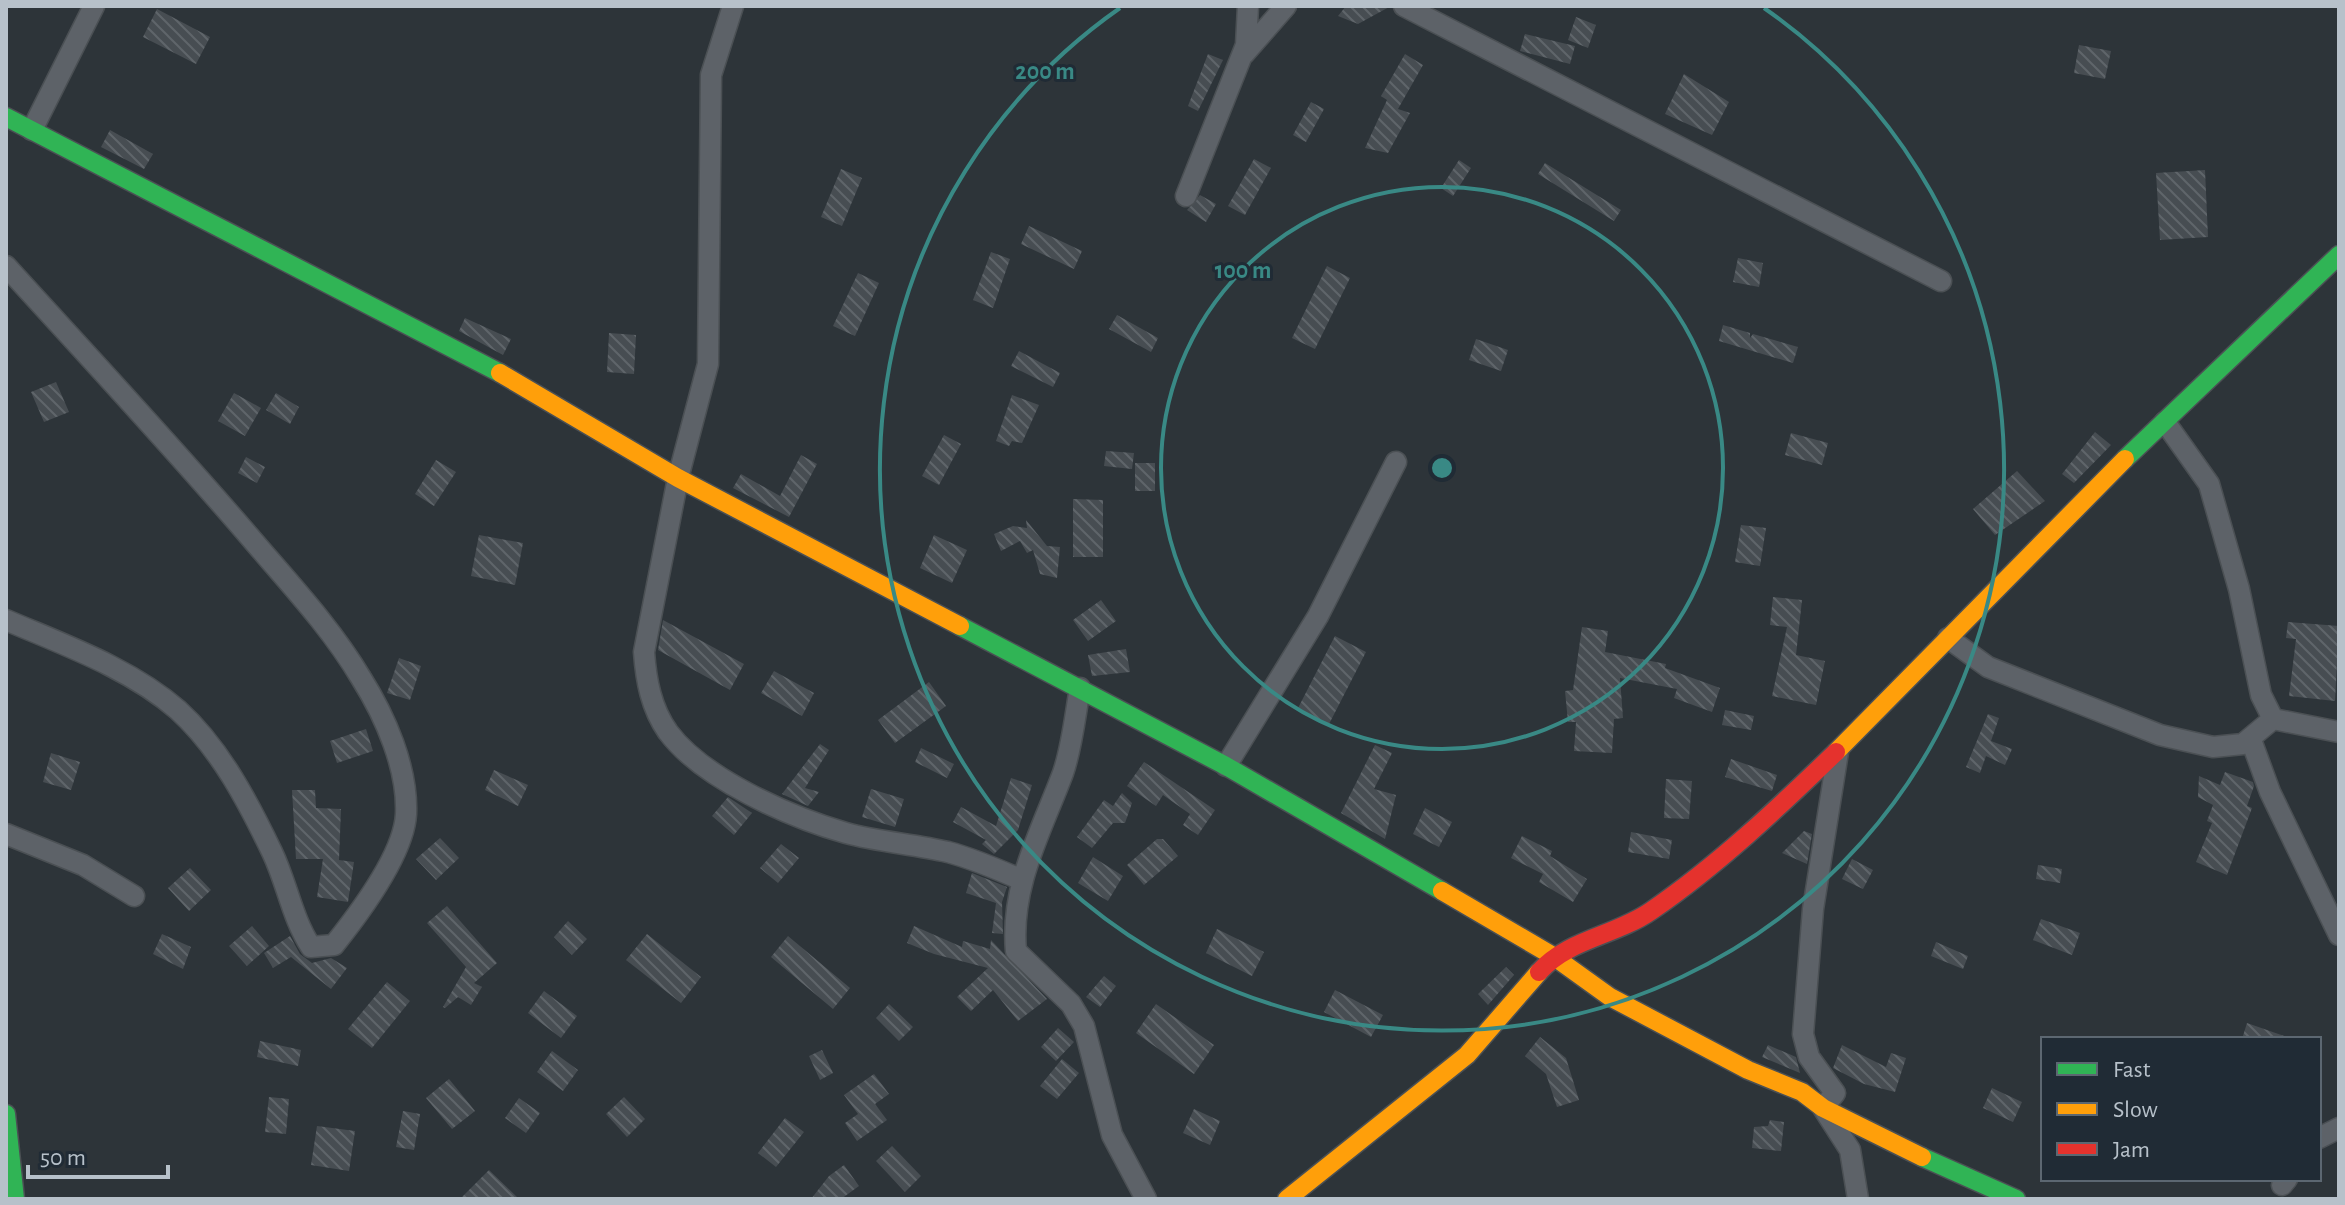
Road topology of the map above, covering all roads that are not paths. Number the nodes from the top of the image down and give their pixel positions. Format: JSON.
{"nodes":[{"id":1,"x":94,"y":6,"type":"edge"},
{"id":2,"x":733,"y":6,"type":"edge"},
{"id":3,"x":1248,"y":6,"type":"edge"},
{"id":4,"x":1286,"y":6,"type":"edge"},
{"id":5,"x":1404,"y":6,"type":"edge"},
{"id":6,"x":1242,"y":56,"type":"junction"},
{"id":7,"x":6,"y":117,"type":"edge"},
{"id":8,"x":32,"y":130,"type":"junction"},
{"id":9,"x":1186,"y":196,"type":"dead end"},
{"id":10,"x":2339,"y":255,"type":"edge"},
{"id":11,"x":6,"y":266,"type":"edge"},
{"id":12,"x":1941,"y":281,"type":"dead end"},
{"id":13,"x":2165,"y":422,"type":"junction"},
{"id":14,"x":1396,"y":462,"type":"dead end"},
{"id":15,"x":678,"y":478,"type":"junction"},
{"id":16,"x":6,"y":620,"type":"edge"},
{"id":17,"x":1948,"y":638,"type":"junction"},
{"id":18,"x":1080,"y":688,"type":"junction"},
{"id":19,"x":2273,"y":719,"type":"junction"},
{"id":20,"x":2339,"y":732,"type":"edge"},
{"id":21,"x":2251,"y":740,"type":"junction"},
{"id":22,"x":1838,"y":752,"type":"junction"},
{"id":23,"x":1226,"y":766,"type":"junction"},
{"id":24,"x":6,"y":834,"type":"edge"},
{"id":25,"x":1022,"y":880,"type":"junction"},
{"id":26,"x":134,"y":896,"type":"dead end"},
{"id":27,"x":2339,"y":935,"type":"edge"},
{"id":28,"x":1553,"y":956,"type":"junction"},
{"id":29,"x":1823,"y":1108,"type":"junction"},
{"id":30,"x":6,"y":1114,"type":"edge"},
{"id":31,"x":2339,"y":1128,"type":"edge"},
{"id":32,"x":2321,"y":1137,"type":"edge"},
{"id":33,"x":15,"y":1199,"type":"edge"},
{"id":34,"x":1146,"y":1199,"type":"edge"},
{"id":35,"x":1287,"y":1199,"type":"edge"},
{"id":36,"x":1858,"y":1199,"type":"edge"},
{"id":37,"x":2016,"y":1199,"type":"edge"}],
"edges":[{"from":1,"to":8,"type":"street"},
{"from":2,"to":15,"type":"street"},
{"from":3,"to":6,"type":"street"},
{"from":4,"to":6,"type":"street"},
{"from":5,"to":12,"type":"street"},
{"from":6,"to":9,"type":"street"},
{"from":7,"to":8,"type":"street"},
{"from":8,"to":15,"type":"street"},
{"from":10,"to":13,"type":"street"},
{"from":11,"to":16,"type":"street"},
{"from":13,"to":17,"type":"street"},
{"from":13,"to":19,"type":"street"},
{"from":14,"to":23,"type":"street"},
{"from":15,"to":18,"type":"street"},
{"from":15,"to":25,"type":"street"},
{"from":17,"to":21,"type":"street"},
{"from":17,"to":22,"type":"street"},
{"from":18,"to":23,"type":"street"},
{"from":18,"to":25,"type":"street"},
{"from":19,"to":20,"type":"street"},
{"from":19,"to":21,"type":"street"},
{"from":21,"to":27,"type":"street"},
{"from":22,"to":28,"type":"street"},
{"from":22,"to":29,"type":"street"},
{"from":23,"to":28,"type":"street"},
{"from":24,"to":26,"type":"street"},
{"from":25,"to":34,"type":"street"},
{"from":28,"to":29,"type":"street"},
{"from":28,"to":35,"type":"street"},
{"from":29,"to":36,"type":"street"},
{"from":29,"to":37,"type":"street"},
{"from":30,"to":33,"type":"street"},
{"from":31,"to":32,"type":"street"}]}
